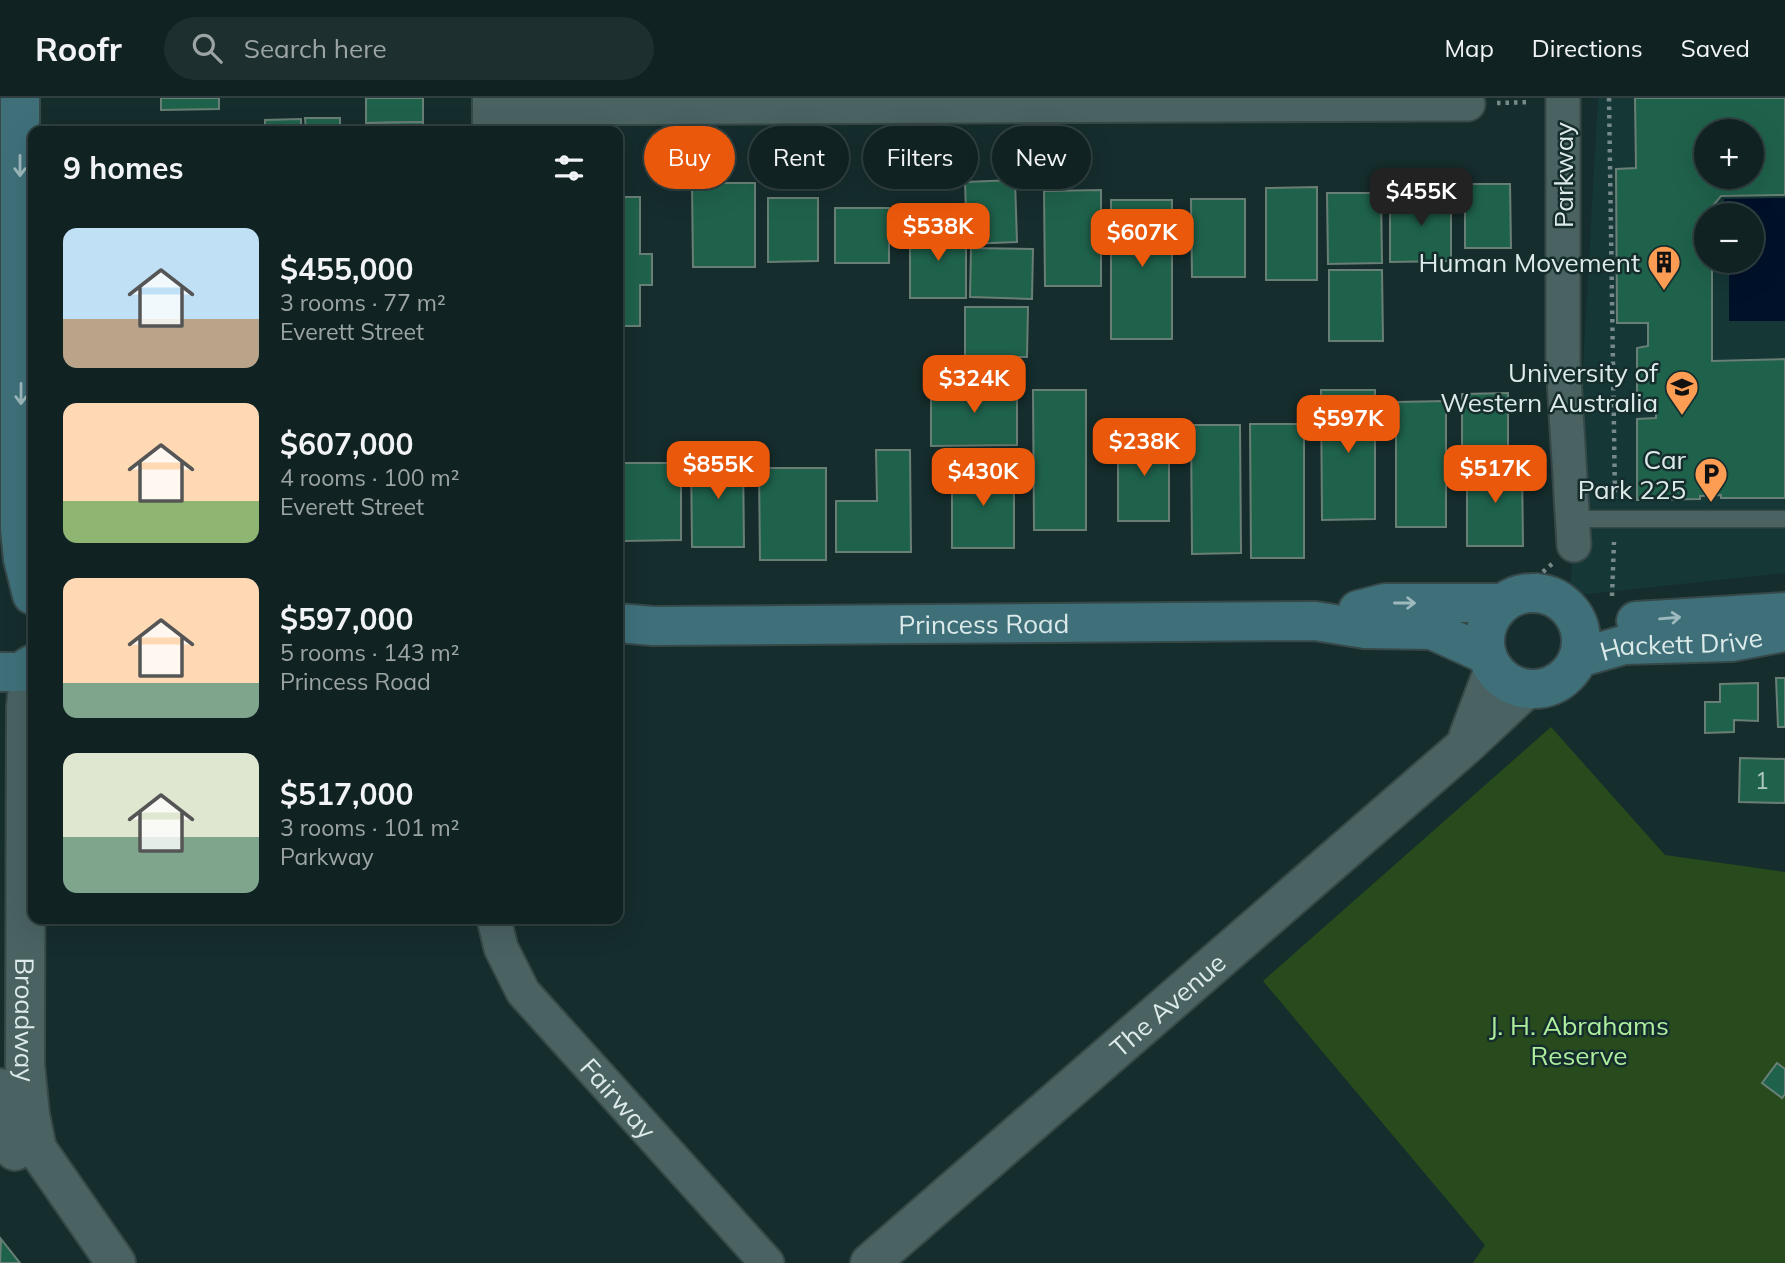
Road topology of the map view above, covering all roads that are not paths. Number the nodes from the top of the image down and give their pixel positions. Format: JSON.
{"nodes":[{"id":1,"x":20,"y":98,"type":"edge"},
{"id":2,"x":1563,"y":99,"type":"edge"},
{"id":3,"x":1468,"y":104,"type":"road end"},
{"id":4,"x":492,"y":112,"type":"edge"},
{"id":5,"x":1785,"y":519,"type":"edge"},
{"id":6,"x":1573,"y":532,"type":"joint"},
{"id":7,"x":28,"y":577,"type":"edge"},
{"id":8,"x":0,"y":588,"type":"edge"},
{"id":9,"x":28,"y":593,"type":"edge"},
{"id":10,"x":1509,"y":600,"type":"junction"},
{"id":11,"x":1785,"y":611,"type":"edge"},
{"id":12,"x":1315,"y":621,"type":"junction"},
{"id":13,"x":629,"y":627,"type":"edge"},
{"id":14,"x":1589,"y":630,"type":"junction"},
{"id":15,"x":1785,"y":632,"type":"edge"},
{"id":16,"x":1490,"y":662,"type":"junction"},
{"id":17,"x":21,"y":668,"type":"edge"},
{"id":18,"x":1526,"y":689,"type":"junction"},
{"id":19,"x":1465,"y":746,"type":"junction"},
{"id":20,"x":495,"y":924,"type":"edge"},
{"id":21,"x":0,"y":1088,"type":"edge"},
{"id":22,"x":18,"y":1158,"type":"edge"},
{"id":23,"x":91,"y":1263,"type":"edge"},
{"id":24,"x":116,"y":1263,"type":"edge"},
{"id":25,"x":767,"y":1263,"type":"edge"},
{"id":26,"x":870,"y":1263,"type":"edge"}],
"edges":[{"from":1,"to":7,"type":"main road","one_way":true},
{"from":2,"to":6,"type":"street","name":"Parkway"},
{"from":3,"to":4,"type":"street"},
{"from":5,"to":6,"type":"lane"},
{"from":8,"to":9,"type":"main road"},
{"from":12,"to":10,"type":"main road","name":"Princess Road","one_way":true},
{"from":10,"to":14,"type":"main road"},
{"from":10,"to":16,"type":"main road"},
{"from":14,"to":11,"type":"main road","name":"Hackett Drive","one_way":true},
{"from":12,"to":13,"type":"main road","name":"Princess Road"},
{"from":12,"to":16,"type":"main road","name":"Princess Road"},
{"from":14,"to":15,"type":"main road","name":"Hackett Drive"},
{"from":14,"to":18,"type":"main road"},
{"from":16,"to":18,"type":"main road"},
{"from":16,"to":19,"type":"street","name":"The Avenue"},
{"from":17,"to":22,"type":"street","name":"Broadway"},
{"from":18,"to":19,"type":"street","name":"The Avenue"},
{"from":19,"to":26,"type":"street","name":"The Avenue"},
{"from":20,"to":25,"type":"street","name":"Fairway"},
{"from":21,"to":22,"type":"street","name":"Broadway"},
{"from":22,"to":23,"type":"street","name":"Broadway"},
{"from":22,"to":24,"type":"street","name":"Broadway"}]}
